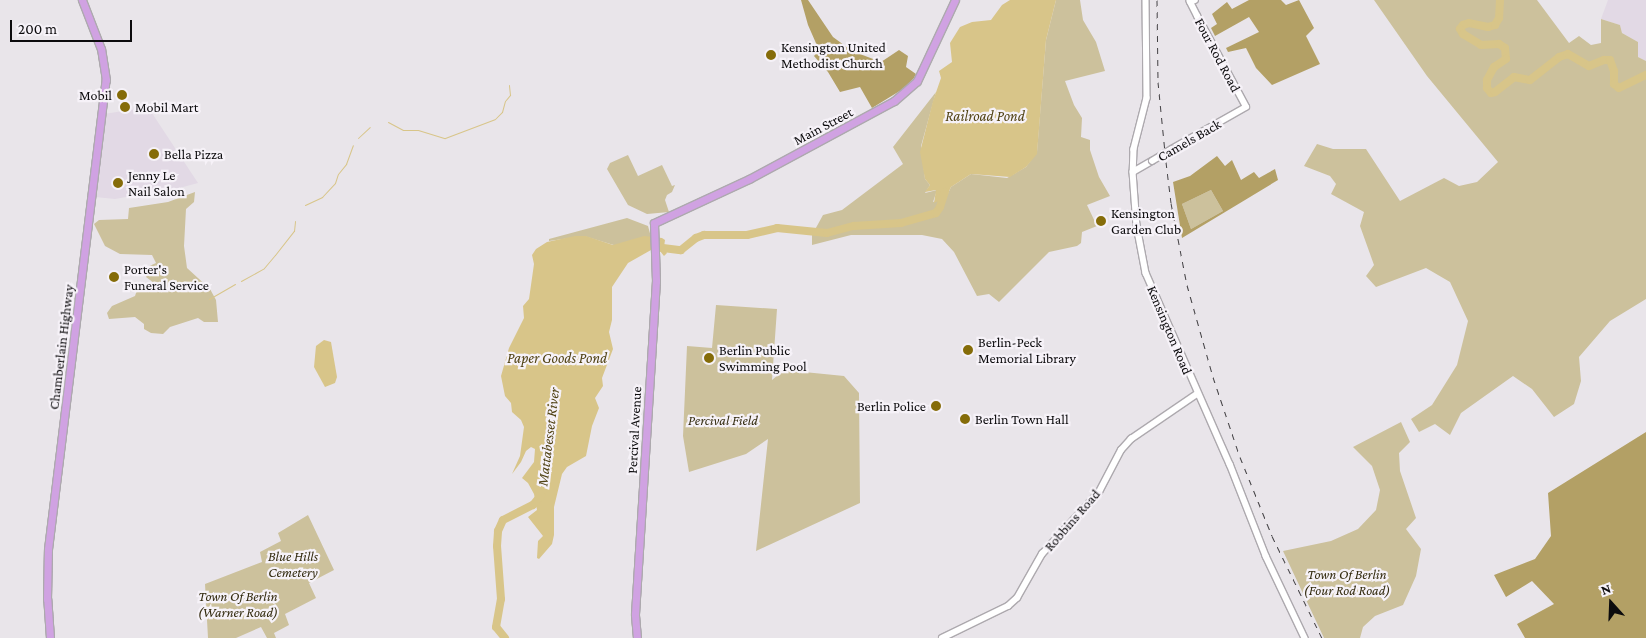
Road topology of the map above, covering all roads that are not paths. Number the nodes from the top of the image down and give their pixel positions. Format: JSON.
{"nodes":[{"id":1,"x":82,"y":0,"type":"edge"},
{"id":2,"x":955,"y":0,"type":"edge"},
{"id":3,"x":1146,"y":0,"type":"edge"},
{"id":4,"x":1193,"y":1,"type":"edge"},
{"id":5,"x":1246,"y":107,"type":"joint"},
{"id":6,"x":1133,"y":172,"type":"junction"},
{"id":7,"x":654,"y":223,"type":"joint"},
{"id":8,"x":1197,"y":394,"type":"junction"},
{"id":9,"x":50,"y":638,"type":"edge"},
{"id":10,"x":637,"y":638,"type":"edge"},
{"id":11,"x":942,"y":638,"type":"edge"},
{"id":12,"x":1305,"y":638,"type":"edge"}],
"edges":[{"from":1,"to":9,"type":"main road","name":"Chamberlain Highway"},
{"from":2,"to":7,"type":"main road","name":"Main Street"},
{"from":3,"to":6,"type":"street","name":"Kensington Road"},
{"from":4,"to":5,"type":"street","name":"Four Rod Road"},
{"from":5,"to":6,"type":"street","name":"Camels Back","bridge":true},
{"from":6,"to":8,"type":"street","name":"Kensington Road"},
{"from":7,"to":10,"type":"main road","name":"Percival Avenue"},
{"from":8,"to":11,"type":"street","name":"Robbins Road"},
{"from":8,"to":12,"type":"street","name":"Kensington Road"}]}
